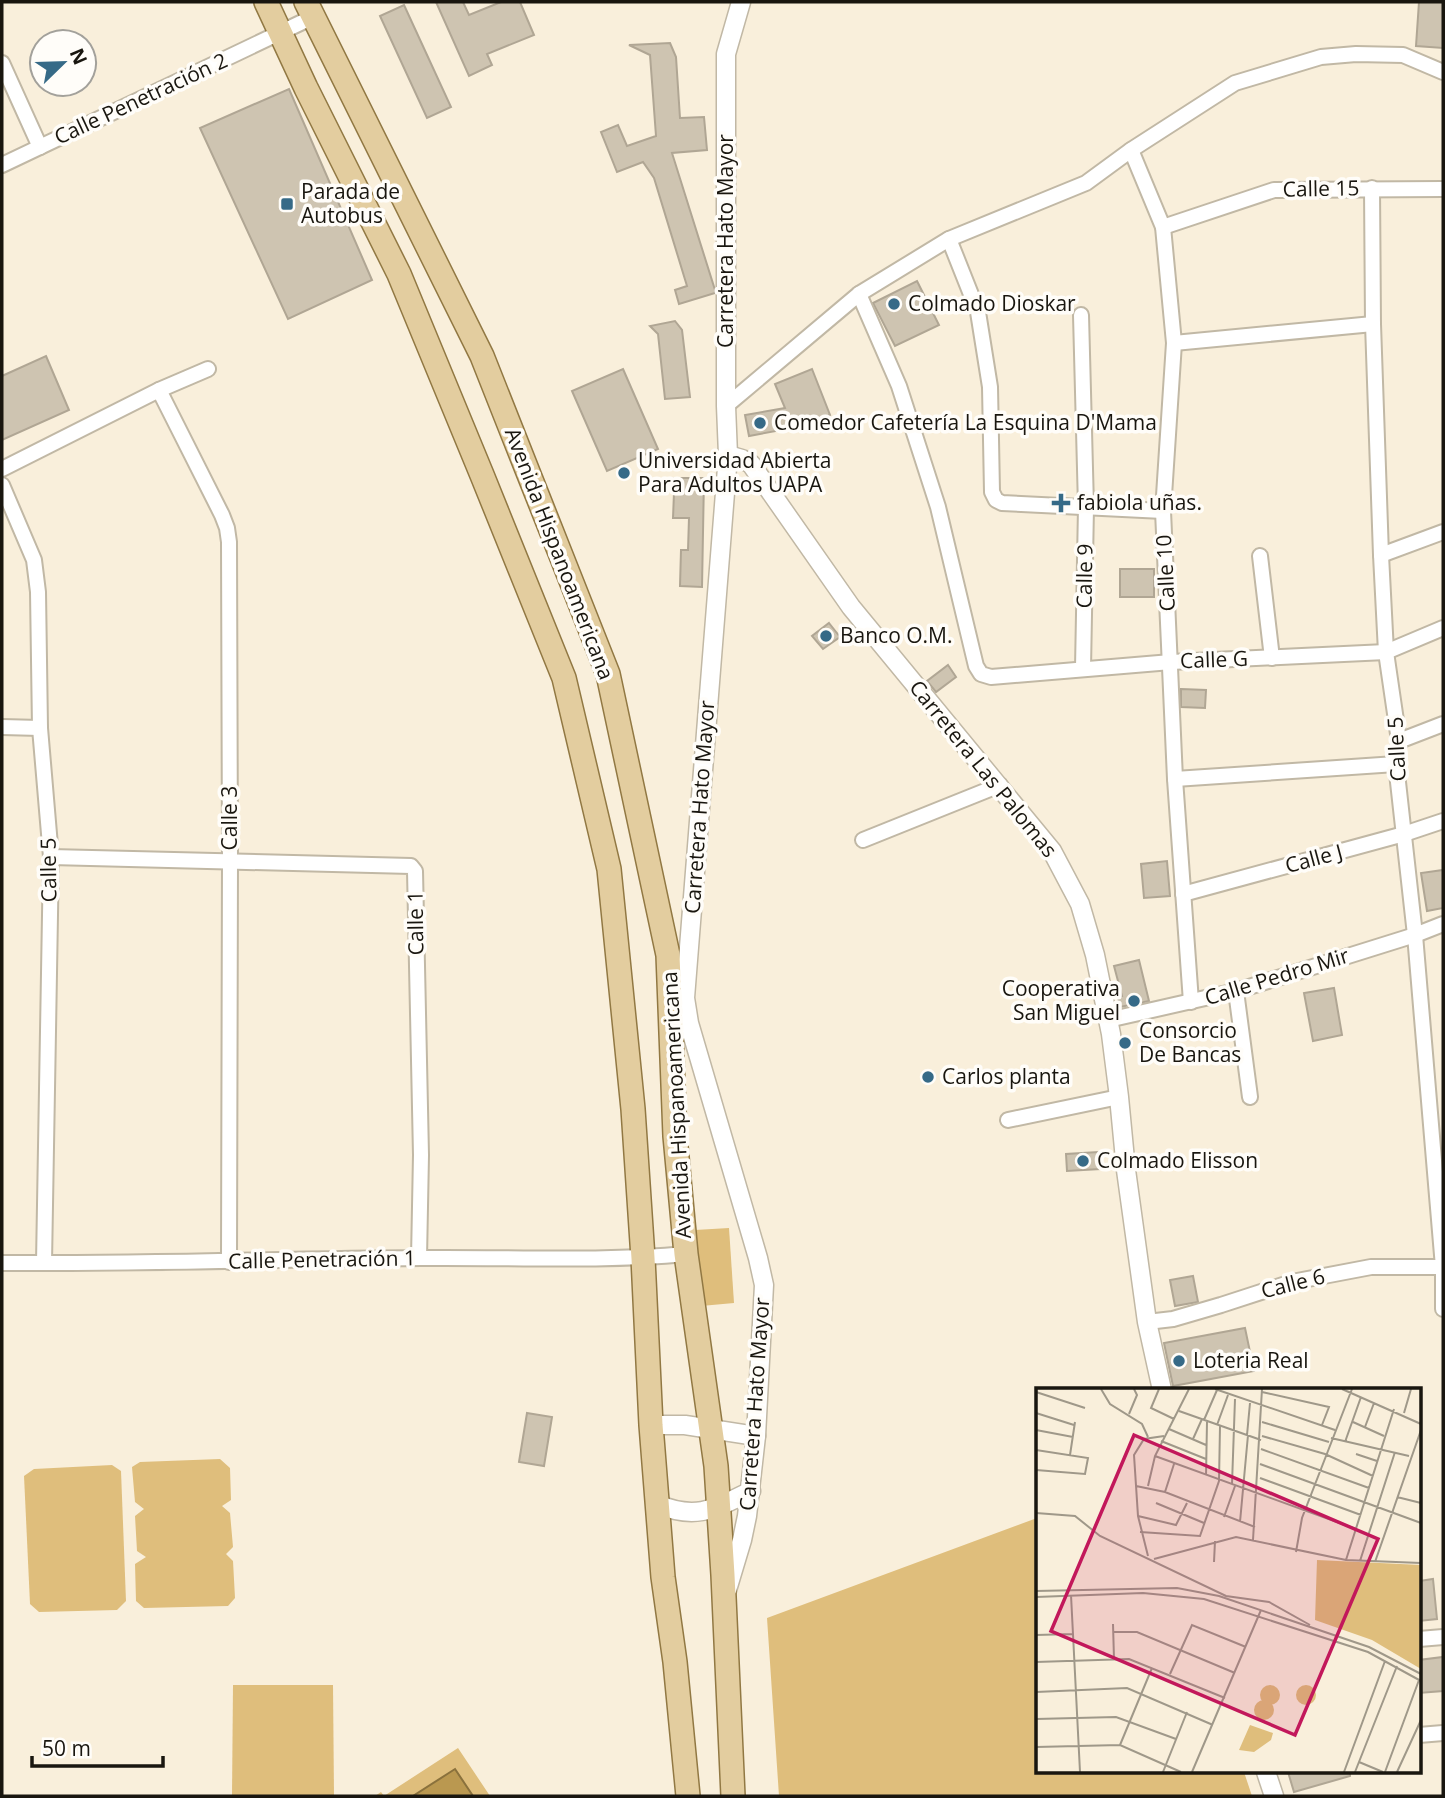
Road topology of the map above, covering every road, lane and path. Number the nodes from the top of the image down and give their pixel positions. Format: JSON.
{"nodes":[{"id":1,"x":266,"y":2,"type":"edge"},
{"id":2,"x":741,"y":2,"type":"edge"},
{"id":3,"x":310,"y":9,"type":"edge"},
{"id":4,"x":281,"y":34,"type":"junction"},
{"id":5,"x":2,"y":63,"type":"edge"},
{"id":6,"x":1443,"y":72,"type":"edge"},
{"id":7,"x":40,"y":147,"type":"junction"},
{"id":8,"x":1130,"y":150,"type":"junction"},
{"id":9,"x":2,"y":165,"type":"edge"},
{"id":10,"x":1373,"y":188,"type":"junction"},
{"id":11,"x":1443,"y":189,"type":"edge"},
{"id":12,"x":1163,"y":227,"type":"junction"},
{"id":13,"x":949,"y":239,"type":"junction"},
{"id":14,"x":859,"y":294,"type":"junction"},
{"id":15,"x":1081,"y":315,"type":"dead end"},
{"id":16,"x":1373,"y":324,"type":"junction"},
{"id":17,"x":1174,"y":344,"type":"junction"},
{"id":18,"x":208,"y":369,"type":"dead end"},
{"id":19,"x":159,"y":390,"type":"junction"},
{"id":20,"x":726,"y":406,"type":"junction"},
{"id":21,"x":728,"y":454,"type":"junction"},
{"id":22,"x":2,"y":469,"type":"edge"},
{"id":23,"x":2,"y":485,"type":"edge"},
{"id":24,"x":1086,"y":508,"type":"junction"},
{"id":25,"x":1163,"y":511,"type":"junction"},
{"id":26,"x":1443,"y":532,"type":"edge"},
{"id":27,"x":1381,"y":555,"type":"junction"},
{"id":28,"x":1261,"y":556,"type":"dead end"},
{"id":29,"x":1443,"y":628,"type":"edge"},
{"id":30,"x":1386,"y":652,"type":"junction"},
{"id":31,"x":1272,"y":658,"type":"junction"},
{"id":32,"x":1171,"y":662,"type":"junction"},
{"id":33,"x":1083,"y":668,"type":"junction"},
{"id":34,"x":1443,"y":724,"type":"edge"},
{"id":35,"x":2,"y":727,"type":"edge"},
{"id":36,"x":40,"y":728,"type":"junction"},
{"id":37,"x":1399,"y":741,"type":"junction"},
{"id":38,"x":1396,"y":764,"type":"junction"},
{"id":39,"x":1175,"y":779,"type":"junction"},
{"id":40,"x":999,"y":785,"type":"junction"},
{"id":41,"x":1443,"y":821,"type":"edge"},
{"id":42,"x":1404,"y":834,"type":"junction"},
{"id":43,"x":863,"y":840,"type":"dead end"},
{"id":44,"x":51,"y":857,"type":"junction"},
{"id":45,"x":230,"y":861,"type":"junction"},
{"id":46,"x":1183,"y":894,"type":"junction"},
{"id":47,"x":1443,"y":924,"type":"edge"},
{"id":48,"x":1416,"y":935,"type":"junction"},
{"id":49,"x":1236,"y":991,"type":"junction"},
{"id":50,"x":1191,"y":1002,"type":"junction"},
{"id":51,"x":1108,"y":1020,"type":"junction"},
{"id":52,"x":1119,"y":1097,"type":"junction"},
{"id":53,"x":1250,"y":1097,"type":"dead end"},
{"id":54,"x":1008,"y":1120,"type":"dead end"},
{"id":55,"x":686,"y":1254,"type":"junction"},
{"id":56,"x":419,"y":1258,"type":"junction"},
{"id":57,"x":643,"y":1258,"type":"junction"},
{"id":58,"x":2,"y":1262,"type":"edge"},
{"id":59,"x":229,"y":1262,"type":"junction"},
{"id":60,"x":44,"y":1263,"type":"junction"},
{"id":61,"x":1443,"y":1267,"type":"edge"},
{"id":62,"x":1443,"y":1309,"type":"edge"},
{"id":63,"x":1147,"y":1322,"type":"junction"},
{"id":64,"x":1162,"y":1388,"type":"edge"},
{"id":65,"x":651,"y":1425,"type":"junction"},
{"id":66,"x":712,"y":1429,"type":"junction"},
{"id":67,"x":756,"y":1437,"type":"junction"},
{"id":68,"x":751,"y":1490,"type":"junction"},
{"id":69,"x":657,"y":1504,"type":"junction"},
{"id":70,"x":719,"y":1506,"type":"junction"},
{"id":71,"x":724,"y":1600,"type":"junction"},
{"id":72,"x":1443,"y":1637,"type":"edge"},
{"id":73,"x":1420,"y":1639,"type":"edge"},
{"id":74,"x":1443,"y":1733,"type":"edge"},
{"id":75,"x":1420,"y":1735,"type":"edge"},
{"id":76,"x":1266,"y":1773,"type":"edge"},
{"id":77,"x":688,"y":1796,"type":"edge"},
{"id":78,"x":733,"y":1796,"type":"edge"},
{"id":79,"x":1274,"y":1796,"type":"edge"}],
"edges":[{"from":1,"to":4,"type":"main road","name":"Avenida Hispanoamericana"},
{"from":2,"to":20,"type":"street","name":"Carretera Hato Mayor"},
{"from":3,"to":4,"type":"street","name":"Avenida Hispanoamericana"},
{"from":3,"to":55,"type":"main road","name":"Avenida Hispanoamericana"},
{"from":4,"to":7,"type":"street","name":"Calle Penetración 2"},
{"from":4,"to":57,"type":"main road","name":"Avenida Hispanoamericana"},
{"from":5,"to":7,"type":"street"},
{"from":6,"to":8,"type":"street"},
{"from":7,"to":9,"type":"street","name":"Calle Penetración 2"},
{"from":8,"to":12,"type":"street","name":"Calle 10"},
{"from":8,"to":13,"type":"street"},
{"from":10,"to":11,"type":"street","name":"Calle 15"},
{"from":10,"to":12,"type":"street","name":"Calle 15"},
{"from":10,"to":16,"type":"street","name":"Calle 5"},
{"from":12,"to":17,"type":"street","name":"Calle 10"},
{"from":13,"to":14,"type":"street"},
{"from":13,"to":24,"type":"street"},
{"from":14,"to":20,"type":"street"},
{"from":14,"to":33,"type":"street","name":"Calle G"},
{"from":15,"to":24,"type":"street","name":"Calle 9"},
{"from":16,"to":17,"type":"street"},
{"from":16,"to":27,"type":"street","name":"Calle 5"},
{"from":17,"to":25,"type":"street","name":"Calle 10"},
{"from":18,"to":19,"type":"street"},
{"from":19,"to":22,"type":"street"},
{"from":19,"to":45,"type":"street","name":"Calle 3"},
{"from":20,"to":21,"type":"street","name":"Carretera Hato Mayor"},
{"from":21,"to":40,"type":"street","name":"Carretera Las Palomas"},
{"from":21,"to":67,"type":"street","name":"Carretera Hato Mayor"},
{"from":23,"to":36,"type":"street","name":"Calle 5"},
{"from":24,"to":25,"type":"street"},
{"from":24,"to":33,"type":"street","name":"Calle 9"},
{"from":25,"to":32,"type":"street","name":"Calle 10"},
{"from":26,"to":27,"type":"street"},
{"from":27,"to":30,"type":"street","name":"Calle 5"},
{"from":28,"to":31,"type":"street"},
{"from":29,"to":30,"type":"street","name":"Calle G"},
{"from":30,"to":31,"type":"street","name":"Calle G"},
{"from":30,"to":37,"type":"street","name":"Calle 5"},
{"from":31,"to":32,"type":"street","name":"Calle G"},
{"from":32,"to":33,"type":"street","name":"Calle G"},
{"from":32,"to":39,"type":"street","name":"Calle 10"},
{"from":34,"to":37,"type":"street"},
{"from":35,"to":36,"type":"street"},
{"from":36,"to":44,"type":"street","name":"Calle 5"},
{"from":37,"to":38,"type":"street","name":"Calle 5"},
{"from":38,"to":39,"type":"street"},
{"from":38,"to":42,"type":"street","name":"Calle 5"},
{"from":39,"to":46,"type":"street","name":"Calle 10"},
{"from":40,"to":43,"type":"street"},
{"from":40,"to":51,"type":"street","name":"Carretera Las Palomas"},
{"from":41,"to":42,"type":"street","name":"Calle J"},
{"from":42,"to":46,"type":"street","name":"Calle J"},
{"from":42,"to":48,"type":"street","name":"Calle 5"},
{"from":44,"to":45,"type":"street","name":"Calle 1"},
{"from":44,"to":60,"type":"street","name":"Calle 5"},
{"from":45,"to":56,"type":"street","name":"Calle 1"},
{"from":45,"to":59,"type":"street","name":"Calle 3"},
{"from":46,"to":50,"type":"street","name":"Calle 10"},
{"from":47,"to":48,"type":"street","name":"Calle Pedro Mir"},
{"from":48,"to":49,"type":"street","name":"Calle Pedro Mir"},
{"from":48,"to":61,"type":"street","name":"Calle 5"},
{"from":49,"to":50,"type":"street","name":"Calle Pedro Mir"},
{"from":49,"to":53,"type":"street"},
{"from":50,"to":51,"type":"street","name":"Calle Pedro Mir"},
{"from":51,"to":52,"type":"street","name":"Carretera Las Palomas"},
{"from":52,"to":54,"type":"street"},
{"from":52,"to":63,"type":"street","name":"Carretera Las Palomas"},
{"from":55,"to":57,"type":"street","name":"Avenida Hispanoamericana"},
{"from":55,"to":66,"type":"main road","name":"Avenida Hispanoamericana"},
{"from":56,"to":57,"type":"street","name":"Calle Penetración 1"},
{"from":56,"to":59,"type":"street","name":"Calle Penetración 1"},
{"from":57,"to":65,"type":"main road","name":"Avenida Hispanoamericana"},
{"from":58,"to":60,"type":"street","name":"Calle Penetración 1"},
{"from":59,"to":60,"type":"street","name":"Calle Penetración 1"},
{"from":61,"to":62,"type":"street","name":"Calle 5"},
{"from":61,"to":63,"type":"street","name":"Calle 6"},
{"from":63,"to":64,"type":"street","name":"Carretera Las Palomas"},
{"from":65,"to":66,"type":"street"},
{"from":65,"to":69,"type":"main road","name":"Avenida Hispanoamericana"},
{"from":66,"to":67,"type":"street"},
{"from":66,"to":70,"type":"main road","name":"Avenida Hispanoamericana"},
{"from":67,"to":68,"type":"street","name":"Carretera Hato Mayor"},
{"from":68,"to":70,"type":"street"},
{"from":68,"to":71,"type":"street","name":"Carretera Hato Mayor"},
{"from":69,"to":70,"type":"street"},
{"from":69,"to":77,"type":"main road","name":"Avenida Hispanoamericana"},
{"from":70,"to":71,"type":"main road","name":"Avenida Hispanoamericana"},
{"from":71,"to":78,"type":"main road","name":"Avenida Hispanoamericana"},
{"from":72,"to":73,"type":"street"},
{"from":74,"to":75,"type":"street"},
{"from":76,"to":79,"type":"street"}]}
